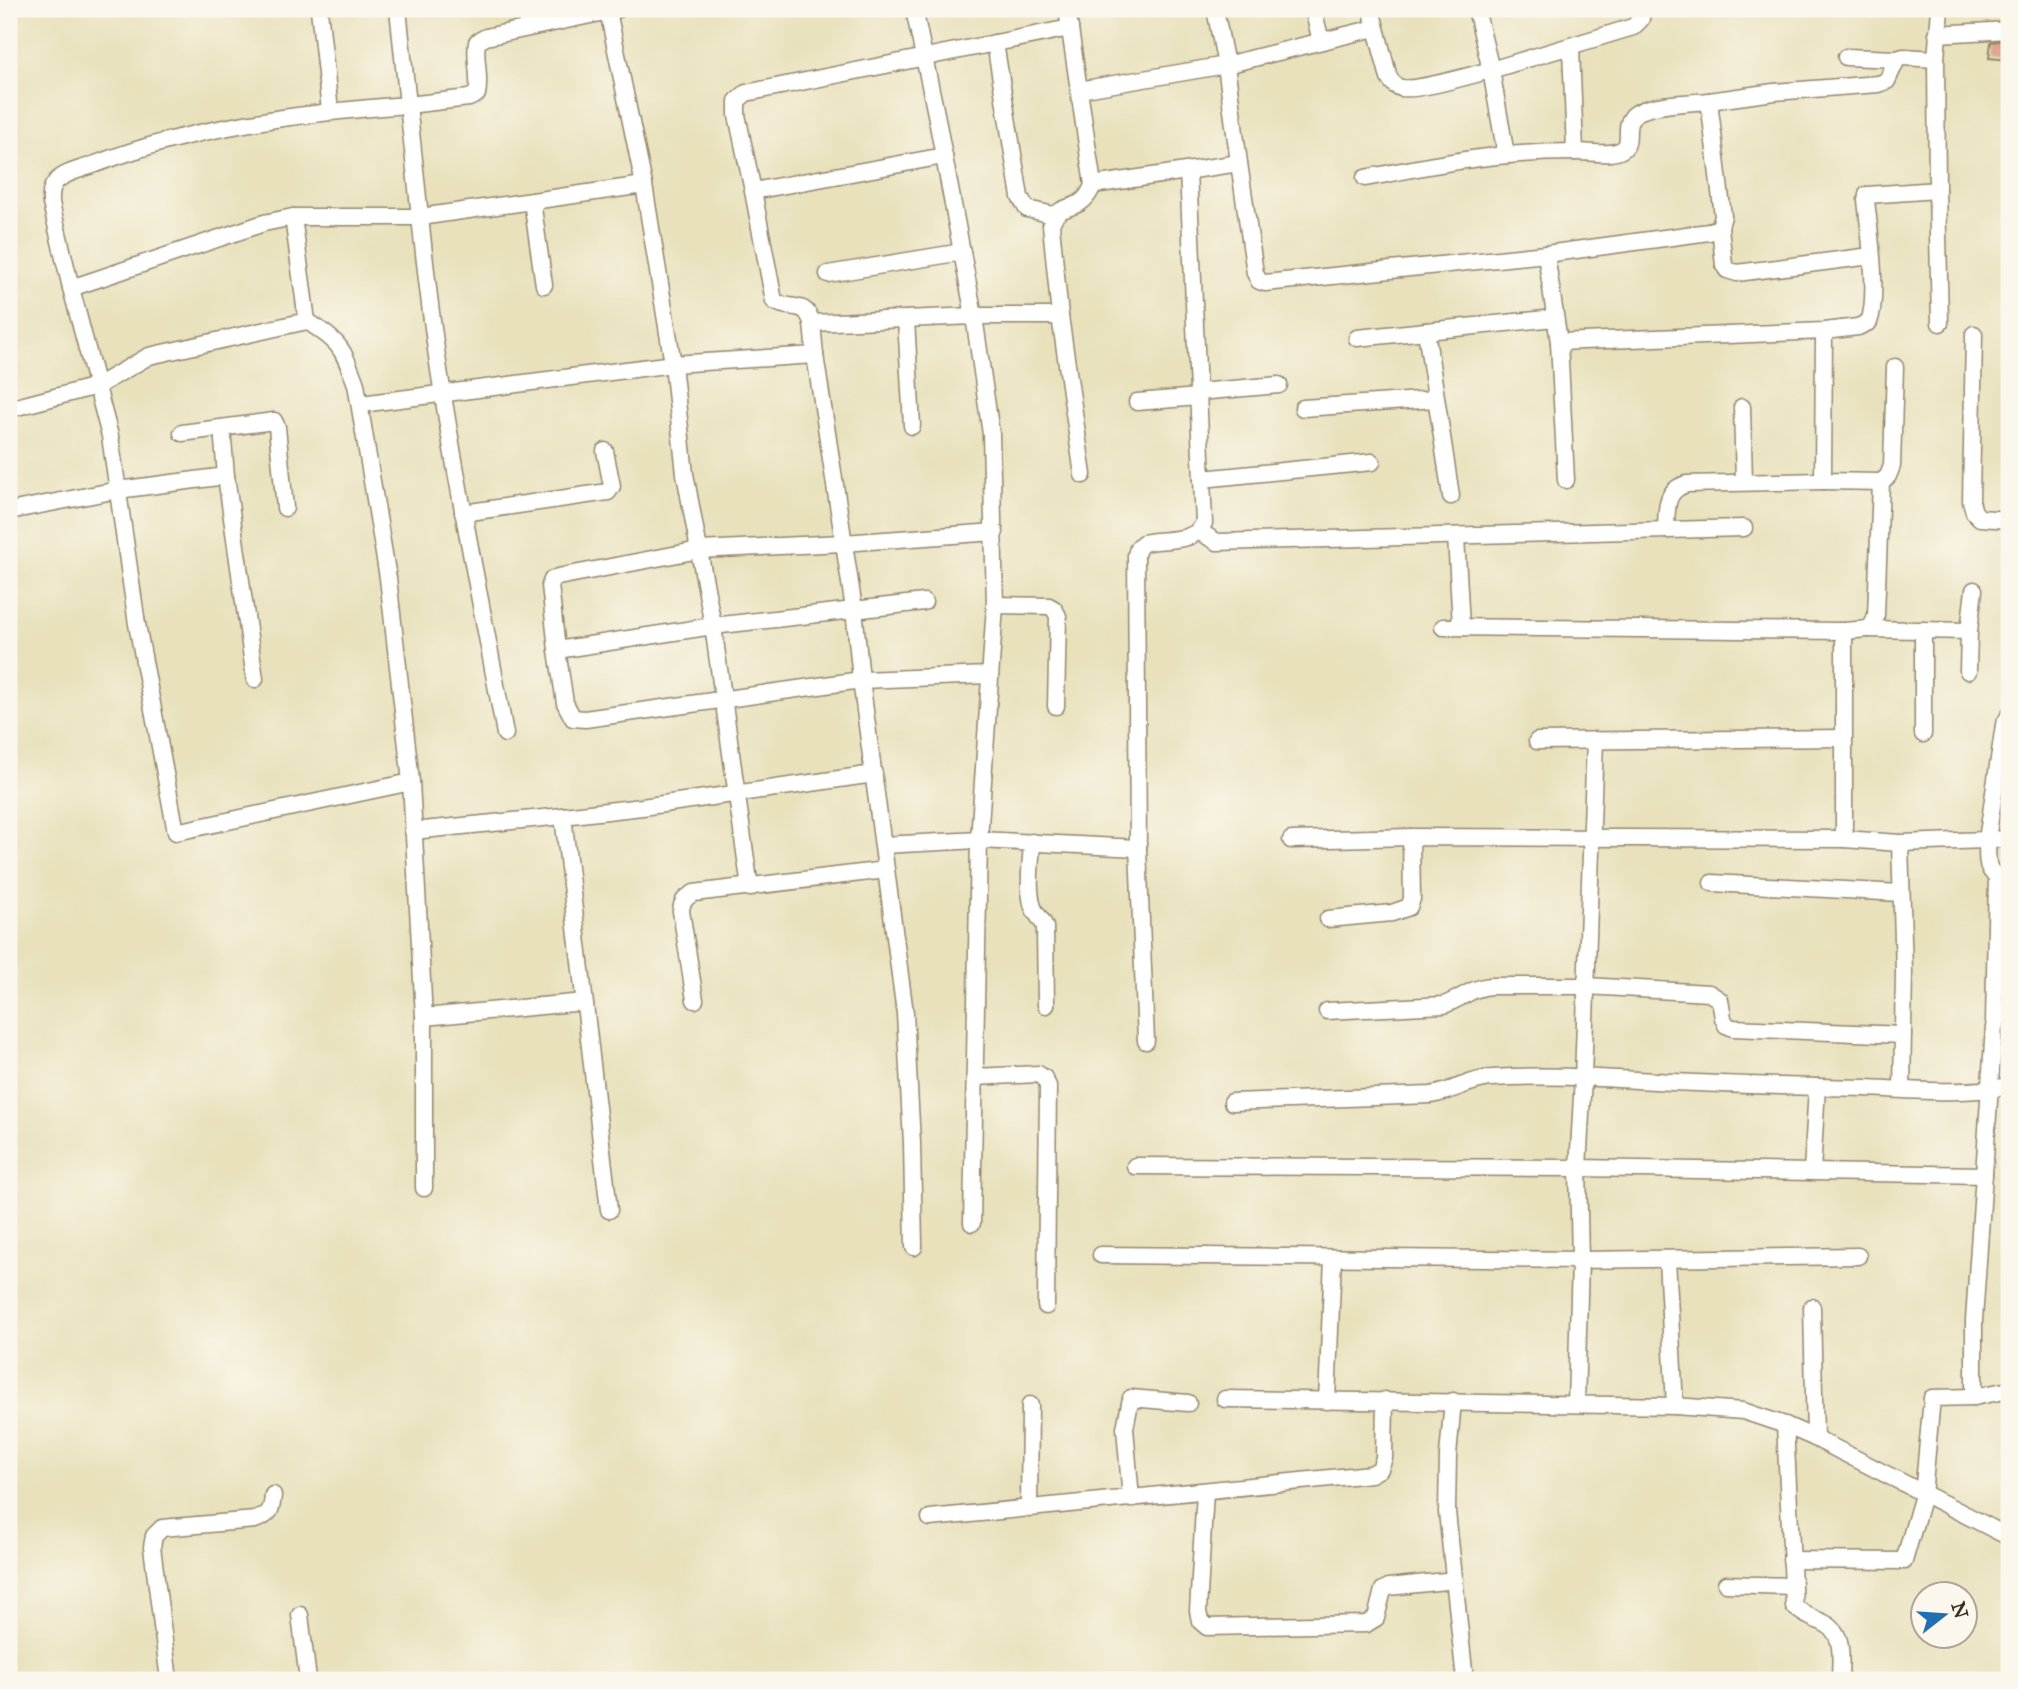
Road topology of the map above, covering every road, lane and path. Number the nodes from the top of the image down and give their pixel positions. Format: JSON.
{"nodes":[{"id":1,"x":319,"y":9,"type":"edge"},
{"id":2,"x":397,"y":9,"type":"edge"},
{"id":3,"x":914,"y":9,"type":"edge"},
{"id":4,"x":1067,"y":9,"type":"edge"},
{"id":5,"x":1215,"y":9,"type":"edge"},
{"id":6,"x":1312,"y":9,"type":"edge"},
{"id":7,"x":1371,"y":9,"type":"edge"},
{"id":8,"x":1476,"y":9,"type":"edge"},
{"id":9,"x":1642,"y":9,"type":"edge"},
{"id":10,"x":1940,"y":9,"type":"edge"},
{"id":11,"x":614,"y":10,"type":"edge"},
{"id":12,"x":1070,"y":28,"type":"junction"},
{"id":13,"x":1375,"y":28,"type":"junction"},
{"id":14,"x":2009,"y":30,"type":"edge"},
{"id":15,"x":1937,"y":34,"type":"junction"},
{"id":16,"x":1321,"y":41,"type":"junction"},
{"id":17,"x":995,"y":43,"type":"junction"},
{"id":18,"x":1571,"y":47,"type":"junction"},
{"id":19,"x":924,"y":57,"type":"junction"},
{"id":20,"x":1846,"y":57,"type":"dead end"},
{"id":21,"x":1897,"y":59,"type":"junction"},
{"id":22,"x":1936,"y":59,"type":"junction"},
{"id":23,"x":1226,"y":65,"type":"junction"},
{"id":24,"x":1491,"y":70,"type":"junction"},
{"id":25,"x":1079,"y":90,"type":"junction"},
{"id":26,"x":1709,"y":101,"type":"junction"},
{"id":27,"x":408,"y":105,"type":"junction"},
{"id":28,"x":330,"y":111,"type":"junction"},
{"id":29,"x":1575,"y":152,"type":"junction"},
{"id":30,"x":1507,"y":155,"type":"junction"},
{"id":31,"x":944,"y":156,"type":"junction"},
{"id":32,"x":1239,"y":163,"type":"junction"},
{"id":33,"x":1188,"y":171,"type":"junction"},
{"id":34,"x":1366,"y":178,"type":"dead end"},
{"id":35,"x":644,"y":185,"type":"junction"},
{"id":36,"x":1093,"y":186,"type":"junction"},
{"id":37,"x":1937,"y":190,"type":"junction"},
{"id":38,"x":753,"y":191,"type":"junction"},
{"id":39,"x":532,"y":201,"type":"junction"},
{"id":40,"x":1054,"y":215,"type":"junction"},
{"id":41,"x":293,"y":217,"type":"junction"},
{"id":42,"x":420,"y":217,"type":"junction"},
{"id":43,"x":1720,"y":227,"type":"junction"},
{"id":44,"x":962,"y":252,"type":"junction"},
{"id":45,"x":1546,"y":254,"type":"junction"},
{"id":46,"x":1871,"y":256,"type":"junction"},
{"id":47,"x":828,"y":274,"type":"dead end"},
{"id":48,"x":544,"y":285,"type":"dead end"},
{"id":49,"x":71,"y":288,"type":"junction"},
{"id":50,"x":974,"y":316,"type":"junction"},
{"id":51,"x":1060,"y":316,"type":"junction"},
{"id":52,"x":1555,"y":318,"type":"junction"},
{"id":53,"x":906,"y":319,"type":"junction"},
{"id":54,"x":307,"y":321,"type":"junction"},
{"id":55,"x":812,"y":323,"type":"junction"},
{"id":56,"x":1940,"y":323,"type":"dead end"},
{"id":57,"x":1426,"y":331,"type":"junction"},
{"id":58,"x":1824,"y":331,"type":"junction"},
{"id":59,"x":1974,"y":334,"type":"dead end"},
{"id":60,"x":1357,"y":338,"type":"dead end"},
{"id":61,"x":1559,"y":342,"type":"junction"},
{"id":62,"x":815,"y":355,"type":"junction"},
{"id":63,"x":673,"y":365,"type":"junction"},
{"id":64,"x":1895,"y":367,"type":"dead end"},
{"id":65,"x":1279,"y":385,"type":"dead end"},
{"id":66,"x":97,"y":386,"type":"junction"},
{"id":67,"x":442,"y":393,"type":"junction"},
{"id":68,"x":1198,"y":394,"type":"junction"},
{"id":69,"x":1436,"y":399,"type":"junction"},
{"id":70,"x":1137,"y":402,"type":"dead end"},
{"id":71,"x":361,"y":404,"type":"junction"},
{"id":72,"x":1742,"y":407,"type":"dead end"},
{"id":73,"x":1303,"y":408,"type":"dead end"},
{"id":74,"x":9,"y":409,"type":"edge"},
{"id":75,"x":912,"y":426,"type":"dead end"},
{"id":76,"x":222,"y":428,"type":"junction"},
{"id":77,"x":182,"y":433,"type":"dead end"},
{"id":78,"x":605,"y":451,"type":"dead end"},
{"id":79,"x":1372,"y":462,"type":"dead end"},
{"id":80,"x":1083,"y":475,"type":"dead end"},
{"id":81,"x":226,"y":476,"type":"junction"},
{"id":82,"x":1202,"y":479,"type":"junction"},
{"id":83,"x":1566,"y":481,"type":"dead end"},
{"id":84,"x":1823,"y":481,"type":"junction"},
{"id":85,"x":1744,"y":482,"type":"junction"},
{"id":86,"x":1881,"y":482,"type":"junction"},
{"id":87,"x":118,"y":490,"type":"junction"},
{"id":88,"x":1451,"y":496,"type":"dead end"},
{"id":89,"x":285,"y":508,"type":"dead end"},
{"id":90,"x":9,"y":511,"type":"edge"},
{"id":91,"x":463,"y":513,"type":"junction"},
{"id":92,"x":2009,"y":520,"type":"edge"},
{"id":93,"x":1744,"y":528,"type":"dead end"},
{"id":94,"x":1666,"y":530,"type":"junction"},
{"id":95,"x":1200,"y":531,"type":"junction"},
{"id":96,"x":995,"y":532,"type":"junction"},
{"id":97,"x":1456,"y":536,"type":"junction"},
{"id":98,"x":843,"y":543,"type":"junction"},
{"id":99,"x":699,"y":550,"type":"junction"},
{"id":100,"x":1974,"y":590,"type":"dead end"},
{"id":101,"x":924,"y":603,"type":"dead end"},
{"id":102,"x":995,"y":605,"type":"junction"},
{"id":103,"x":854,"y":609,"type":"junction"},
{"id":104,"x":713,"y":626,"type":"junction"},
{"id":105,"x":1444,"y":627,"type":"dead end"},
{"id":106,"x":1461,"y":627,"type":"junction"},
{"id":107,"x":1868,"y":629,"type":"junction"},
{"id":108,"x":1923,"y":630,"type":"junction"},
{"id":109,"x":1844,"y":631,"type":"junction"},
{"id":110,"x":1969,"y":631,"type":"junction"},
{"id":111,"x":557,"y":650,"type":"junction"},
{"id":112,"x":1968,"y":671,"type":"dead end"},
{"id":113,"x":989,"y":675,"type":"junction"},
{"id":114,"x":255,"y":679,"type":"dead end"},
{"id":115,"x":861,"y":680,"type":"junction"},
{"id":116,"x":724,"y":699,"type":"junction"},
{"id":117,"x":1056,"y":706,"type":"dead end"},
{"id":118,"x":2009,"y":716,"type":"edge"},
{"id":119,"x":505,"y":734,"type":"dead end"},
{"id":120,"x":1923,"y":734,"type":"dead end"},
{"id":121,"x":1843,"y":738,"type":"junction"},
{"id":122,"x":1595,"y":740,"type":"junction"},
{"id":123,"x":1537,"y":741,"type":"dead end"},
{"id":124,"x":874,"y":774,"type":"junction"},
{"id":125,"x":411,"y":782,"type":"junction"},
{"id":126,"x":736,"y":795,"type":"junction"},
{"id":127,"x":563,"y":816,"type":"junction"},
{"id":128,"x":413,"y":831,"type":"junction"},
{"id":129,"x":1411,"y":837,"type":"junction"},
{"id":130,"x":1592,"y":839,"type":"junction"},
{"id":131,"x":1844,"y":839,"type":"junction"},
{"id":132,"x":2009,"y":839,"type":"edge"},
{"id":133,"x":979,"y":840,"type":"junction"},
{"id":134,"x":1987,"y":840,"type":"junction"},
{"id":135,"x":1291,"y":841,"type":"dead end"},
{"id":136,"x":1032,"y":842,"type":"junction"},
{"id":137,"x":1900,"y":843,"type":"junction"},
{"id":138,"x":883,"y":845,"type":"junction"},
{"id":139,"x":1138,"y":848,"type":"junction"},
{"id":140,"x":886,"y":870,"type":"junction"},
{"id":141,"x":2003,"y":878,"type":"edge"},
{"id":142,"x":1712,"y":883,"type":"dead end"},
{"id":143,"x":750,"y":888,"type":"junction"},
{"id":144,"x":1900,"y":893,"type":"junction"},
{"id":145,"x":1328,"y":919,"type":"dead end"},
{"id":146,"x":1586,"y":986,"type":"junction"},
{"id":147,"x":695,"y":1000,"type":"dead end"},
{"id":148,"x":584,"y":1002,"type":"junction"},
{"id":149,"x":1046,"y":1005,"type":"dead end"},
{"id":150,"x":2009,"y":1007,"type":"edge"},
{"id":151,"x":1326,"y":1011,"type":"dead end"},
{"id":152,"x":424,"y":1017,"type":"junction"},
{"id":153,"x":1994,"y":1027,"type":"junction"},
{"id":154,"x":1903,"y":1035,"type":"junction"},
{"id":155,"x":1146,"y":1041,"type":"dead end"},
{"id":156,"x":975,"y":1077,"type":"junction"},
{"id":157,"x":1583,"y":1078,"type":"junction"},
{"id":158,"x":2009,"y":1086,"type":"edge"},
{"id":159,"x":1817,"y":1087,"type":"junction"},
{"id":160,"x":1902,"y":1089,"type":"junction"},
{"id":161,"x":1990,"y":1090,"type":"junction"},
{"id":162,"x":1232,"y":1102,"type":"dead end"},
{"id":163,"x":1135,"y":1166,"type":"dead end"},
{"id":164,"x":1578,"y":1168,"type":"junction"},
{"id":165,"x":1812,"y":1172,"type":"junction"},
{"id":166,"x":1984,"y":1175,"type":"junction"},
{"id":167,"x":424,"y":1188,"type":"dead end"},
{"id":168,"x":609,"y":1210,"type":"dead end"},
{"id":169,"x":972,"y":1223,"type":"dead end"},
{"id":170,"x":914,"y":1247,"type":"dead end"},
{"id":171,"x":1101,"y":1255,"type":"dead end"},
{"id":172,"x":1858,"y":1256,"type":"dead end"},
{"id":173,"x":1333,"y":1258,"type":"junction"},
{"id":174,"x":1667,"y":1259,"type":"junction"},
{"id":175,"x":1580,"y":1260,"type":"junction"},
{"id":176,"x":1046,"y":1306,"type":"dead end"},
{"id":177,"x":1812,"y":1307,"type":"dead end"},
{"id":178,"x":2009,"y":1390,"type":"edge"},
{"id":179,"x":1973,"y":1397,"type":"junction"},
{"id":180,"x":1225,"y":1399,"type":"dead end"},
{"id":181,"x":1385,"y":1400,"type":"junction"},
{"id":182,"x":1327,"y":1401,"type":"junction"},
{"id":183,"x":1453,"y":1401,"type":"junction"},
{"id":184,"x":1188,"y":1403,"type":"dead end"},
{"id":185,"x":1576,"y":1404,"type":"junction"},
{"id":186,"x":1030,"y":1405,"type":"dead end"},
{"id":187,"x":1675,"y":1406,"type":"junction"},
{"id":188,"x":1785,"y":1425,"type":"junction"},
{"id":189,"x":1815,"y":1438,"type":"junction"},
{"id":190,"x":1205,"y":1492,"type":"junction"},
{"id":191,"x":1923,"y":1494,"type":"junction"},
{"id":192,"x":273,"y":1495,"type":"dead end"},
{"id":193,"x":1131,"y":1499,"type":"junction"},
{"id":194,"x":1029,"y":1508,"type":"junction"},
{"id":195,"x":930,"y":1518,"type":"dead end"},
{"id":196,"x":2009,"y":1537,"type":"edge"},
{"id":197,"x":1791,"y":1560,"type":"junction"},
{"id":198,"x":1455,"y":1580,"type":"junction"},
{"id":199,"x":1726,"y":1584,"type":"dead end"},
{"id":200,"x":1791,"y":1586,"type":"junction"},
{"id":201,"x":300,"y":1615,"type":"dead end"},
{"id":202,"x":169,"y":1680,"type":"edge"},
{"id":203,"x":308,"y":1680,"type":"edge"},
{"id":204,"x":1465,"y":1680,"type":"edge"},
{"id":205,"x":1840,"y":1680,"type":"edge"}],
"edges":[{"from":1,"to":28,"type":"street"},
{"from":2,"to":27,"type":"street"},
{"from":3,"to":19,"type":"street"},
{"from":4,"to":12,"type":"street"},
{"from":5,"to":23,"type":"street"},
{"from":6,"to":16,"type":"street"},
{"from":7,"to":13,"type":"street"},
{"from":8,"to":24,"type":"street"},
{"from":9,"to":18,"type":"street"},
{"from":10,"to":15,"type":"street"},
{"from":11,"to":27,"type":"street"},
{"from":11,"to":35,"type":"street"},
{"from":12,"to":17,"type":"street"},
{"from":12,"to":25,"type":"street"},
{"from":13,"to":16,"type":"street"},
{"from":13,"to":24,"type":"street"},
{"from":14,"to":15,"type":"street"},
{"from":15,"to":22,"type":"street"},
{"from":16,"to":23,"type":"street"},
{"from":17,"to":19,"type":"street"},
{"from":17,"to":40,"type":"street"},
{"from":18,"to":24,"type":"street"},
{"from":18,"to":29,"type":"street"},
{"from":19,"to":31,"type":"street"},
{"from":19,"to":38,"type":"street"},
{"from":20,"to":21,"type":"street"},
{"from":21,"to":22,"type":"street"},
{"from":21,"to":26,"type":"street"},
{"from":22,"to":37,"type":"street"},
{"from":23,"to":25,"type":"street"},
{"from":23,"to":32,"type":"street"},
{"from":24,"to":30,"type":"street"},
{"from":25,"to":36,"type":"street"},
{"from":26,"to":29,"type":"street"},
{"from":26,"to":43,"type":"street"},
{"from":27,"to":28,"type":"street"},
{"from":27,"to":42,"type":"street"},
{"from":28,"to":49,"type":"street"},
{"from":29,"to":30,"type":"street"},
{"from":30,"to":34,"type":"street"},
{"from":31,"to":38,"type":"street"},
{"from":31,"to":44,"type":"street"},
{"from":32,"to":33,"type":"street"},
{"from":32,"to":45,"type":"street"},
{"from":33,"to":36,"type":"street"},
{"from":33,"to":68,"type":"street"},
{"from":35,"to":39,"type":"street"},
{"from":35,"to":63,"type":"street"},
{"from":36,"to":40,"type":"street"},
{"from":37,"to":46,"type":"street"},
{"from":37,"to":56,"type":"street"},
{"from":38,"to":55,"type":"street"},
{"from":39,"to":42,"type":"street"},
{"from":39,"to":48,"type":"street"},
{"from":40,"to":51,"type":"street"},
{"from":41,"to":42,"type":"street"},
{"from":41,"to":49,"type":"street"},
{"from":41,"to":54,"type":"street"},
{"from":42,"to":67,"type":"street"},
{"from":43,"to":45,"type":"street"},
{"from":43,"to":46,"type":"street"},
{"from":44,"to":47,"type":"street"},
{"from":44,"to":50,"type":"street"},
{"from":45,"to":52,"type":"street"},
{"from":46,"to":58,"type":"street"},
{"from":49,"to":66,"type":"street"},
{"from":50,"to":51,"type":"street"},
{"from":50,"to":53,"type":"street"},
{"from":50,"to":96,"type":"street"},
{"from":51,"to":80,"type":"street"},
{"from":52,"to":57,"type":"street"},
{"from":52,"to":61,"type":"street"},
{"from":53,"to":55,"type":"street"},
{"from":53,"to":75,"type":"street"},
{"from":54,"to":66,"type":"street"},
{"from":54,"to":71,"type":"street"},
{"from":55,"to":62,"type":"street"},
{"from":57,"to":60,"type":"street"},
{"from":57,"to":69,"type":"street"},
{"from":58,"to":61,"type":"street"},
{"from":58,"to":84,"type":"street"},
{"from":59,"to":92,"type":"street"},
{"from":61,"to":83,"type":"street"},
{"from":62,"to":63,"type":"street"},
{"from":62,"to":98,"type":"street"},
{"from":63,"to":67,"type":"street"},
{"from":63,"to":99,"type":"street"},
{"from":64,"to":86,"type":"street"},
{"from":65,"to":68,"type":"street"},
{"from":66,"to":74,"type":"street"},
{"from":66,"to":87,"type":"street"},
{"from":67,"to":71,"type":"street"},
{"from":67,"to":91,"type":"street"},
{"from":68,"to":70,"type":"street"},
{"from":68,"to":82,"type":"street"},
{"from":69,"to":73,"type":"street"},
{"from":69,"to":88,"type":"street"},
{"from":71,"to":125,"type":"street"},
{"from":72,"to":85,"type":"street"},
{"from":76,"to":77,"type":"street"},
{"from":76,"to":81,"type":"street"},
{"from":76,"to":89,"type":"street"},
{"from":78,"to":91,"type":"street"},
{"from":79,"to":82,"type":"street"},
{"from":81,"to":87,"type":"street"},
{"from":81,"to":114,"type":"street"},
{"from":82,"to":95,"type":"street"},
{"from":84,"to":85,"type":"street"},
{"from":84,"to":86,"type":"street"},
{"from":85,"to":94,"type":"street"},
{"from":86,"to":107,"type":"street"},
{"from":87,"to":90,"type":"street"},
{"from":87,"to":125,"type":"street"},
{"from":91,"to":119,"type":"street"},
{"from":93,"to":94,"type":"street"},
{"from":94,"to":97,"type":"street"},
{"from":95,"to":97,"type":"street"},
{"from":95,"to":139,"type":"street"},
{"from":96,"to":98,"type":"street"},
{"from":96,"to":102,"type":"street"},
{"from":97,"to":106,"type":"street"},
{"from":98,"to":99,"type":"street"},
{"from":98,"to":103,"type":"street"},
{"from":99,"to":104,"type":"street"},
{"from":99,"to":111,"type":"street"},
{"from":100,"to":110,"type":"street"},
{"from":101,"to":103,"type":"street"},
{"from":102,"to":113,"type":"street"},
{"from":102,"to":117,"type":"street"},
{"from":103,"to":104,"type":"street"},
{"from":103,"to":115,"type":"street"},
{"from":104,"to":111,"type":"street"},
{"from":104,"to":116,"type":"street"},
{"from":105,"to":106,"type":"street"},
{"from":106,"to":109,"type":"street"},
{"from":107,"to":108,"type":"street"},
{"from":107,"to":109,"type":"street"},
{"from":108,"to":110,"type":"street"},
{"from":108,"to":120,"type":"street"},
{"from":109,"to":121,"type":"street"},
{"from":110,"to":112,"type":"street"},
{"from":111,"to":116,"type":"street"},
{"from":113,"to":115,"type":"street"},
{"from":113,"to":133,"type":"street"},
{"from":115,"to":116,"type":"street"},
{"from":115,"to":124,"type":"street"},
{"from":116,"to":126,"type":"street"},
{"from":118,"to":134,"type":"street"},
{"from":121,"to":122,"type":"street"},
{"from":121,"to":131,"type":"street"},
{"from":122,"to":123,"type":"street"},
{"from":122,"to":130,"type":"street"},
{"from":124,"to":126,"type":"street"},
{"from":124,"to":138,"type":"street"},
{"from":125,"to":128,"type":"street"},
{"from":126,"to":127,"type":"street"},
{"from":126,"to":143,"type":"street"},
{"from":127,"to":128,"type":"street"},
{"from":127,"to":148,"type":"street"},
{"from":128,"to":152,"type":"street"},
{"from":129,"to":130,"type":"street"},
{"from":129,"to":135,"type":"street"},
{"from":129,"to":145,"type":"street"},
{"from":130,"to":131,"type":"street"},
{"from":130,"to":146,"type":"street"},
{"from":131,"to":137,"type":"street"},
{"from":132,"to":134,"type":"street"},
{"from":133,"to":136,"type":"street"},
{"from":133,"to":138,"type":"street"},
{"from":133,"to":156,"type":"street"},
{"from":134,"to":137,"type":"street"},
{"from":134,"to":141,"type":"street"},
{"from":136,"to":139,"type":"street"},
{"from":136,"to":149,"type":"street"},
{"from":137,"to":144,"type":"street"},
{"from":138,"to":140,"type":"street"},
{"from":139,"to":155,"type":"street"},
{"from":140,"to":143,"type":"street"},
{"from":140,"to":170,"type":"street"},
{"from":141,"to":153,"type":"street"},
{"from":142,"to":144,"type":"street"},
{"from":143,"to":147,"type":"street"},
{"from":144,"to":154,"type":"street"},
{"from":146,"to":151,"type":"street"},
{"from":146,"to":154,"type":"street"},
{"from":146,"to":157,"type":"street"},
{"from":148,"to":152,"type":"street"},
{"from":148,"to":168,"type":"street"},
{"from":150,"to":153,"type":"street"},
{"from":152,"to":167,"type":"street"},
{"from":153,"to":161,"type":"street"},
{"from":154,"to":160,"type":"street"},
{"from":156,"to":169,"type":"street"},
{"from":156,"to":176,"type":"street"},
{"from":157,"to":159,"type":"street"},
{"from":157,"to":162,"type":"street"},
{"from":157,"to":164,"type":"street"},
{"from":158,"to":161,"type":"street"},
{"from":159,"to":160,"type":"street"},
{"from":159,"to":165,"type":"street"},
{"from":160,"to":161,"type":"street"},
{"from":161,"to":166,"type":"street"},
{"from":163,"to":164,"type":"street"},
{"from":164,"to":165,"type":"street"},
{"from":164,"to":175,"type":"street"},
{"from":165,"to":166,"type":"street"},
{"from":166,"to":179,"type":"street"},
{"from":171,"to":173,"type":"street"},
{"from":172,"to":174,"type":"street"},
{"from":173,"to":175,"type":"street"},
{"from":173,"to":182,"type":"street"},
{"from":174,"to":175,"type":"street"},
{"from":174,"to":187,"type":"street"},
{"from":175,"to":185,"type":"street"},
{"from":177,"to":189,"type":"street"},
{"from":178,"to":179,"type":"street"},
{"from":179,"to":191,"type":"street"},
{"from":180,"to":182,"type":"street"},
{"from":181,"to":182,"type":"street"},
{"from":181,"to":183,"type":"street"},
{"from":181,"to":190,"type":"street"},
{"from":183,"to":185,"type":"street"},
{"from":183,"to":198,"type":"street"},
{"from":184,"to":193,"type":"street"},
{"from":185,"to":187,"type":"street"},
{"from":186,"to":194,"type":"street"},
{"from":187,"to":188,"type":"street"},
{"from":188,"to":189,"type":"street"},
{"from":188,"to":197,"type":"street"},
{"from":189,"to":191,"type":"street"},
{"from":190,"to":193,"type":"street"},
{"from":190,"to":198,"type":"street"},
{"from":191,"to":196,"type":"street"},
{"from":191,"to":197,"type":"street"},
{"from":192,"to":202,"type":"street"},
{"from":193,"to":194,"type":"street"},
{"from":194,"to":195,"type":"street"},
{"from":197,"to":200,"type":"street"},
{"from":198,"to":204,"type":"street"},
{"from":199,"to":200,"type":"street"},
{"from":200,"to":205,"type":"street"},
{"from":201,"to":203,"type":"street"}]}
